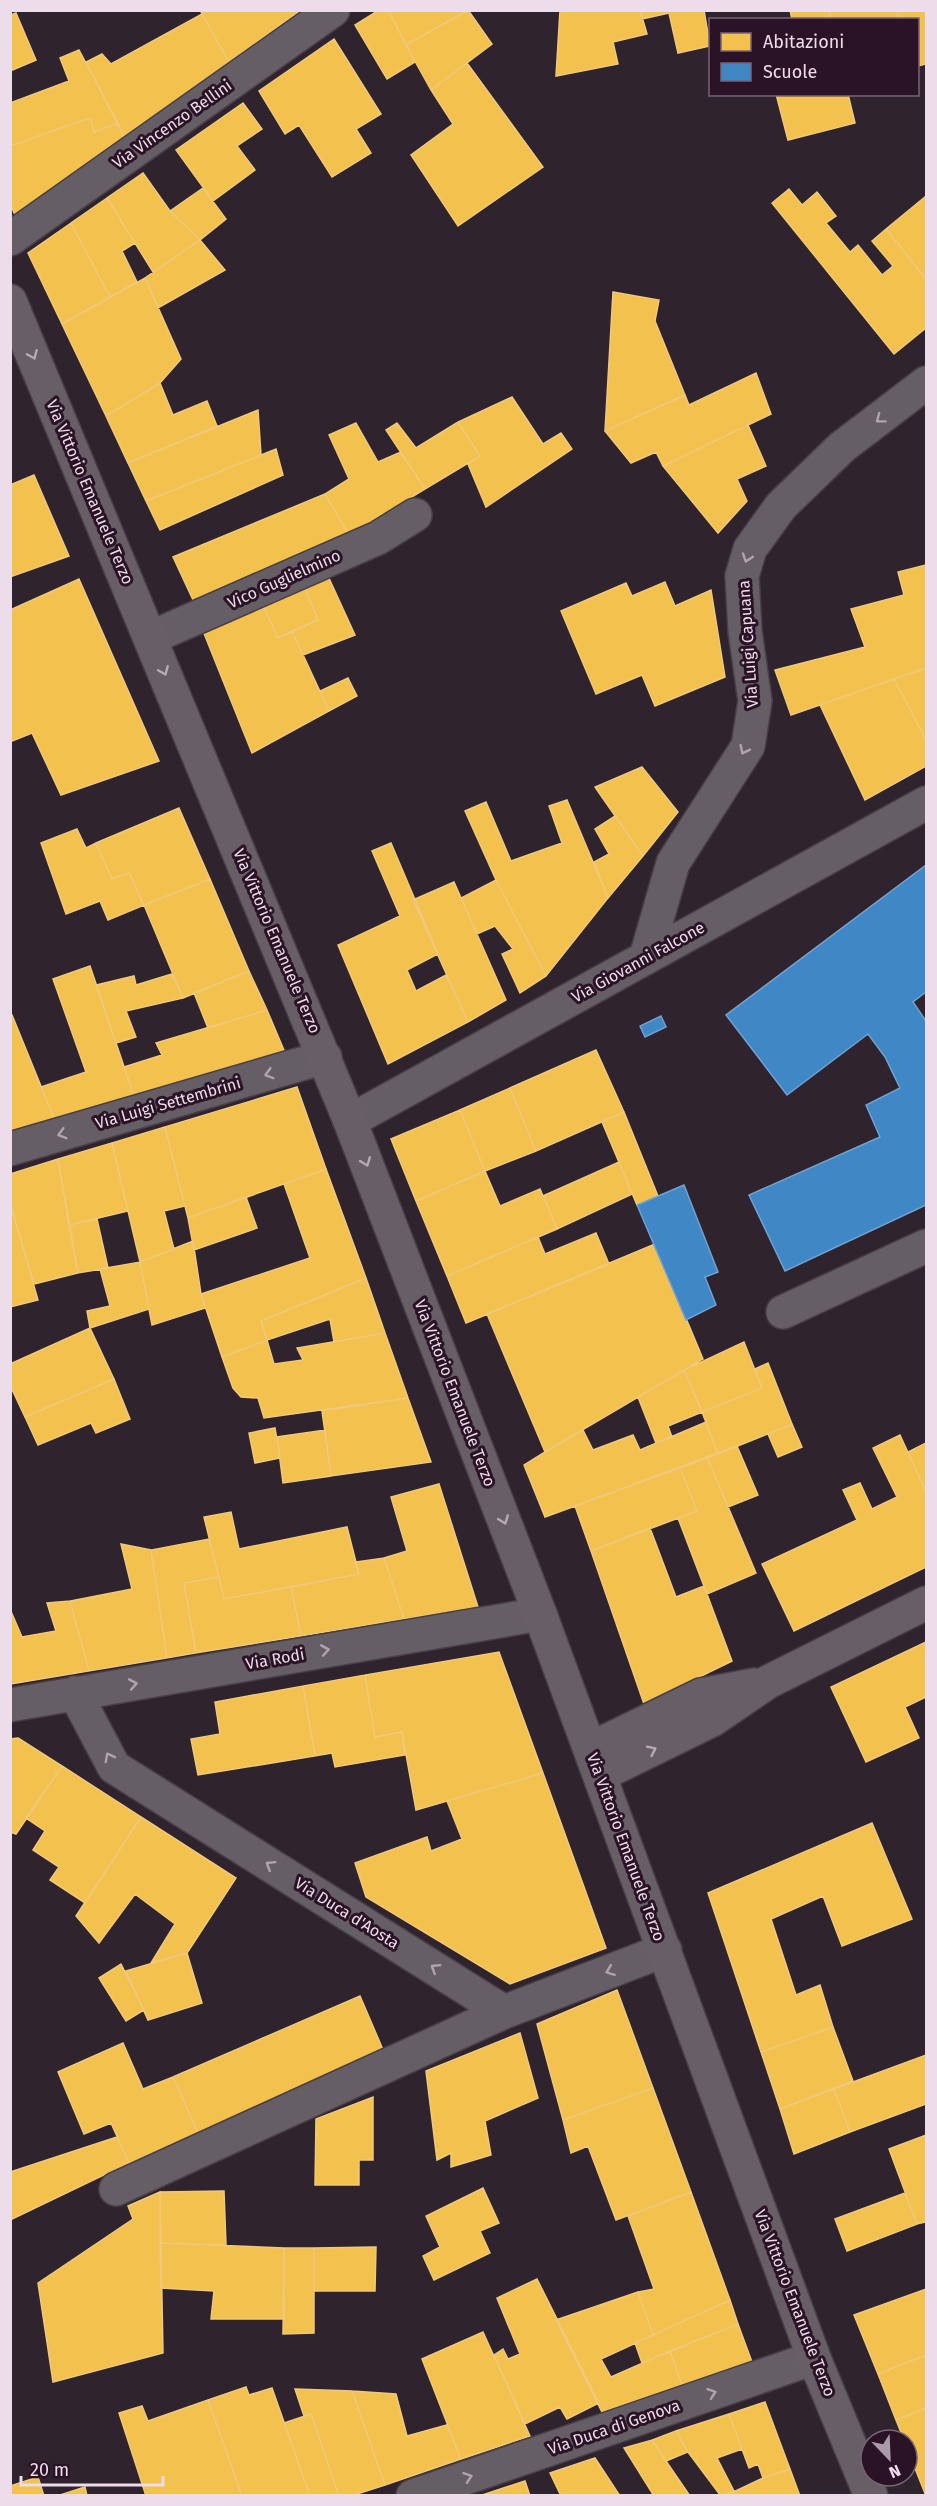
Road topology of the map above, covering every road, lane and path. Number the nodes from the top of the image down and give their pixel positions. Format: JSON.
{"nodes":[{"id":1,"x":333,"y":10,"type":"edge"},
{"id":2,"x":10,"y":238,"type":"edge"},
{"id":3,"x":10,"y":301,"type":"edge"},
{"id":4,"x":927,"y":383,"type":"edge"},
{"id":5,"x":415,"y":515,"type":"dead end"},
{"id":6,"x":150,"y":638,"type":"junction"},
{"id":7,"x":927,"y":803,"type":"edge"},
{"id":8,"x":646,"y":957,"type":"junction"},
{"id":9,"x":325,"y":1057,"type":"junction"},
{"id":10,"x":350,"y":1121,"type":"junction"},
{"id":11,"x":10,"y":1149,"type":"edge"},
{"id":12,"x":927,"y":1246,"type":"edge"},
{"id":13,"x":783,"y":1312,"type":"dead end"},
{"id":14,"x":927,"y":1603,"type":"edge"},
{"id":15,"x":540,"y":1614,"type":"junction"},
{"id":16,"x":75,"y":1693,"type":"junction"},
{"id":17,"x":10,"y":1705,"type":"edge"},
{"id":18,"x":595,"y":1762,"type":"junction"},
{"id":19,"x":665,"y":1950,"type":"junction"},
{"id":20,"x":504,"y":2012,"type":"junction"},
{"id":21,"x":116,"y":2189,"type":"dead end"},
{"id":22,"x":814,"y":2358,"type":"junction"},
{"id":23,"x":413,"y":2496,"type":"edge"},
{"id":24,"x":871,"y":2496,"type":"edge"}],
"edges":[{"from":1,"to":2,"type":"street","name":"Via Vincenzo Bellini"},
{"from":3,"to":6,"type":"street","name":"Via Vittorio Emanuele Terzo","one_way":true},
{"from":4,"to":8,"type":"street","name":"Via Luigi Capuana","one_way":true},
{"from":5,"to":6,"type":"street","name":"Vico Guglielmino"},
{"from":6,"to":9,"type":"street","name":"Via Vittorio Emanuele Terzo","one_way":true},
{"from":7,"to":8,"type":"street","name":"Via Giovanni Falcone"},
{"from":8,"to":10,"type":"street","name":"Via Giovanni Falcone"},
{"from":9,"to":10,"type":"street","name":"Via Vittorio Emanuele Terzo"},
{"from":9,"to":11,"type":"street","name":"Via Luigi Settembrini","one_way":true},
{"from":10,"to":15,"type":"street","name":"Via Vittorio Emanuele Terzo","one_way":true},
{"from":12,"to":13,"type":"street"},
{"from":14,"to":18,"type":"street"},
{"from":16,"to":15,"type":"street","name":"Via Rodi","one_way":true},
{"from":15,"to":18,"type":"street","name":"Via Vittorio Emanuele Terzo"},
{"from":16,"to":17,"type":"street","name":"Via Rodi"},
{"from":20,"to":16,"type":"street","name":"Via Duca d'Aosta","one_way":true},
{"from":18,"to":19,"type":"street","name":"Via Vittorio Emanuele Terzo"},
{"from":19,"to":20,"type":"street","one_way":true},
{"from":19,"to":22,"type":"street","name":"Via Vittorio Emanuele Terzo"},
{"from":20,"to":21,"type":"street"},
{"from":23,"to":22,"type":"street","name":"Via Duca di Genova","one_way":true},
{"from":22,"to":24,"type":"street","name":"Via Vittorio Emanuele Terzo"}]}
